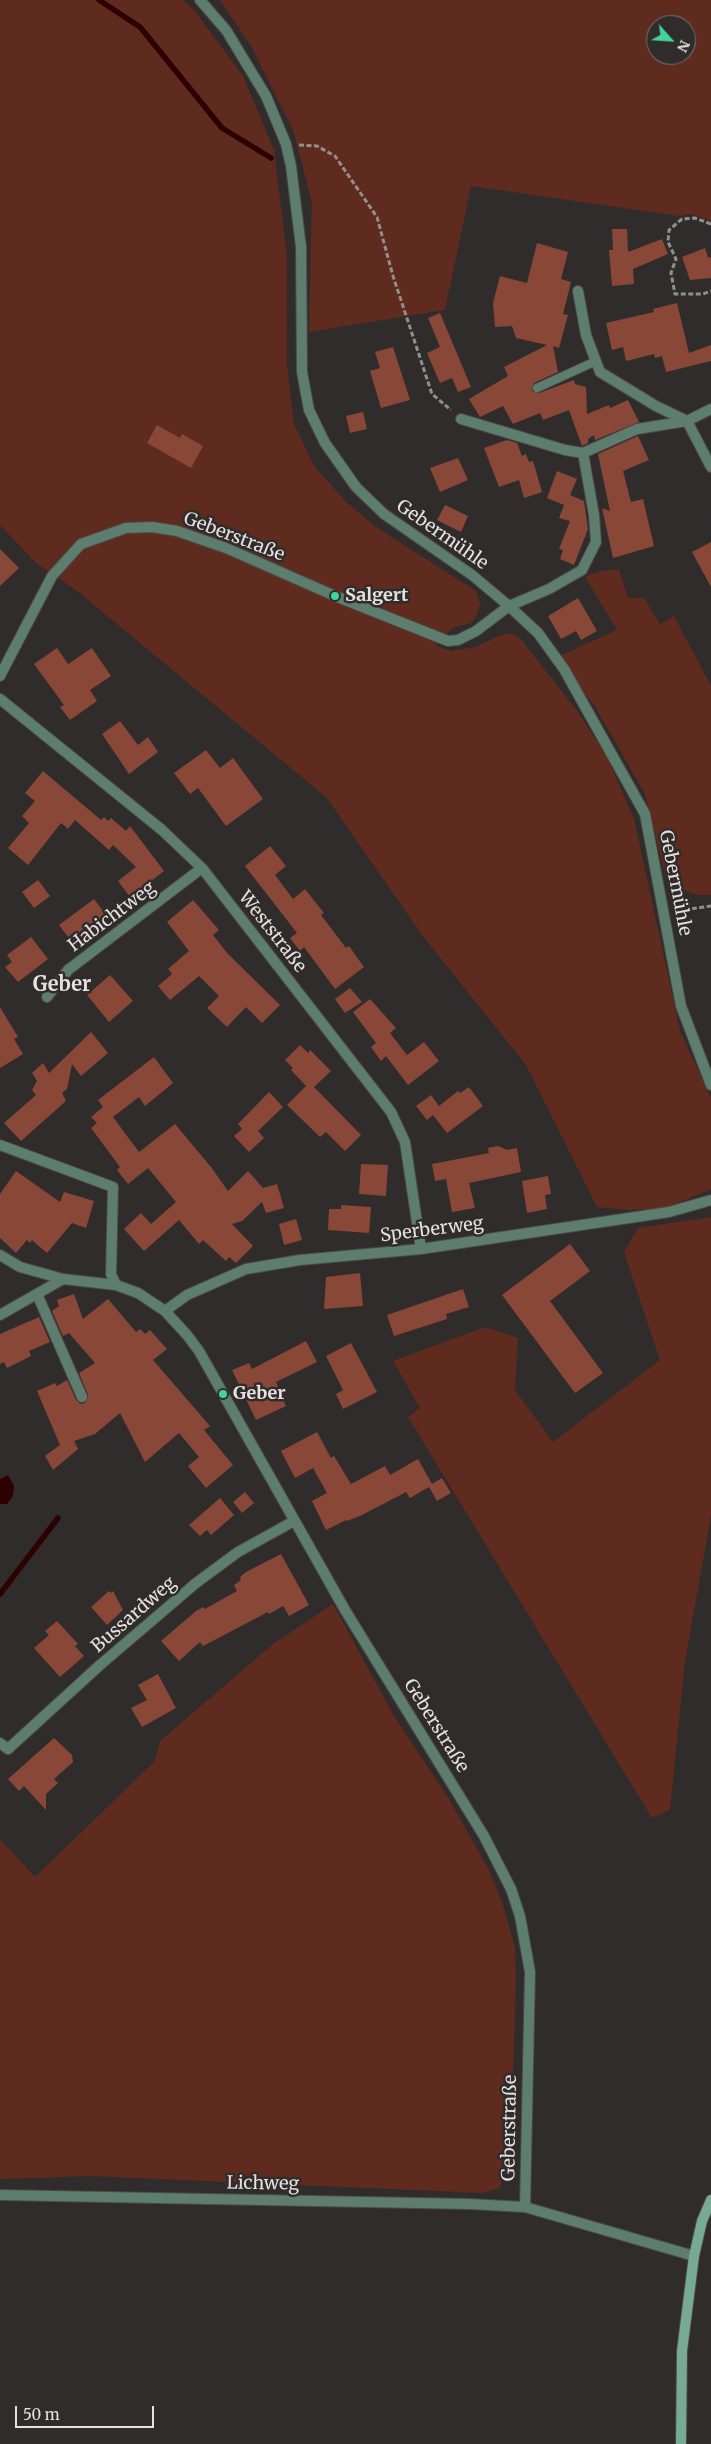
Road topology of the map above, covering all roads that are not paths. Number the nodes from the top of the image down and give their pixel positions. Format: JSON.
{"nodes":[{"id":1,"x":200,"y":0,"type":"edge"},
{"id":2,"x":578,"y":291,"type":"dead end"},
{"id":3,"x":596,"y":361,"type":"junction"},
{"id":4,"x":537,"y":388,"type":"dead end"},
{"id":5,"x":711,"y":409,"type":"edge"},
{"id":6,"x":461,"y":419,"type":"road end"},
{"id":7,"x":687,"y":420,"type":"junction"},
{"id":8,"x":583,"y":453,"type":"junction"},
{"id":9,"x":711,"y":467,"type":"edge"},
{"id":10,"x":509,"y":606,"type":"junction"},
{"id":11,"x":0,"y":676,"type":"edge"},
{"id":12,"x":0,"y":699,"type":"edge"},
{"id":13,"x":202,"y":868,"type":"junction"},
{"id":14,"x":47,"y":997,"type":"dead end"},
{"id":15,"x":711,"y":1084,"type":"edge"},
{"id":16,"x":0,"y":1145,"type":"edge"},
{"id":17,"x":711,"y":1200,"type":"edge"},
{"id":18,"x":421,"y":1249,"type":"junction"},
{"id":19,"x":0,"y":1254,"type":"edge"},
{"id":20,"x":63,"y":1279,"type":"junction"},
{"id":21,"x":116,"y":1285,"type":"junction"},
{"id":22,"x":37,"y":1294,"type":"junction"},
{"id":23,"x":165,"y":1311,"type":"junction"},
{"id":24,"x":0,"y":1315,"type":"edge"},
{"id":25,"x":82,"y":1397,"type":"dead end"},
{"id":26,"x":294,"y":1521,"type":"junction"},
{"id":27,"x":4,"y":1746,"type":"edge"},
{"id":28,"x":0,"y":2195,"type":"edge"},
{"id":29,"x":711,"y":2200,"type":"edge"},
{"id":30,"x":525,"y":2207,"type":"junction"},
{"id":31,"x":694,"y":2256,"type":"junction"},
{"id":32,"x":681,"y":2444,"type":"edge"}],
"edges":[{"from":1,"to":10,"type":"street","name":"Gebermühle"},
{"from":2,"to":3,"type":"street"},
{"from":3,"to":4,"type":"lane"},
{"from":3,"to":7,"type":"street"},
{"from":5,"to":7,"type":"street"},
{"from":6,"to":8,"type":"street"},
{"from":7,"to":8,"type":"street"},
{"from":7,"to":9,"type":"street"},
{"from":8,"to":10,"type":"street"},
{"from":10,"to":11,"type":"street","name":"Geberstraße"},
{"from":10,"to":15,"type":"street","name":"Gebermühle"},
{"from":12,"to":13,"type":"street","name":"Weststraße"},
{"from":13,"to":14,"type":"street","name":"Habichtweg"},
{"from":13,"to":18,"type":"street","name":"Weststraße"},
{"from":16,"to":21,"type":"street"},
{"from":17,"to":18,"type":"street","name":"Sperberweg"},
{"from":18,"to":23,"type":"street","name":"Sperberweg"},
{"from":19,"to":20,"type":"street","name":"Geberstraße"},
{"from":20,"to":21,"type":"street","name":"Geberstraße"},
{"from":20,"to":22,"type":"street"},
{"from":21,"to":23,"type":"street","name":"Geberstraße"},
{"from":22,"to":24,"type":"street"},
{"from":22,"to":25,"type":"street"},
{"from":23,"to":26,"type":"street","name":"Geberstraße"},
{"from":26,"to":27,"type":"street","name":"Bussardweg"},
{"from":26,"to":30,"type":"street","name":"Geberstraße"},
{"from":28,"to":30,"type":"street","name":"Lichweg"},
{"from":29,"to":31,"type":"street"},
{"from":30,"to":31,"type":"street"},
{"from":31,"to":32,"type":"street"}]}
